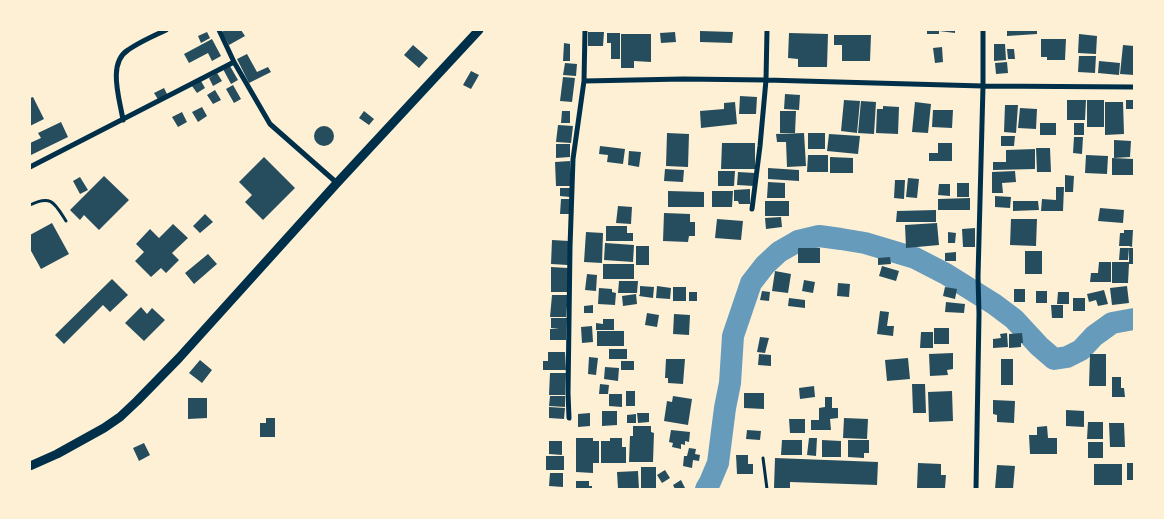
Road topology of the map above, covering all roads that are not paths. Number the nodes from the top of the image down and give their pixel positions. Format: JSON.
{"nodes":[{"id":1,"x":166,"y":30,"type":"edge"},
{"id":2,"x":220,"y":30,"type":"edge"},
{"id":3,"x":479,"y":30,"type":"edge"},
{"id":4,"x":585,"y":30,"type":"edge"},
{"id":5,"x":767,"y":30,"type":"edge"},
{"id":6,"x":983,"y":30,"type":"edge"},
{"id":7,"x":234,"y":62,"type":"junction"},
{"id":8,"x":766,"y":80,"type":"junction"},
{"id":9,"x":584,"y":81,"type":"junction"},
{"id":10,"x":983,"y":86,"type":"junction"},
{"id":11,"x":1134,"y":87,"type":"edge"},
{"id":12,"x":123,"y":120,"type":"junction"},
{"id":13,"x":30,"y":167,"type":"edge"},
{"id":14,"x":337,"y":183,"type":"junction"},
{"id":15,"x":30,"y":205,"type":"edge"},
{"id":16,"x":752,"y":209,"type":"dead end"},
{"id":17,"x":66,"y":221,"type":"dead end"},
{"id":18,"x":569,"y":418,"type":"dead end"},
{"id":19,"x":763,"y":458,"type":"dead end"},
{"id":20,"x":30,"y":466,"type":"edge"},
{"id":21,"x":766,"y":489,"type":"edge"},
{"id":22,"x":976,"y":489,"type":"edge"}],
"edges":[{"from":1,"to":12,"type":"street"},
{"from":2,"to":7,"type":"street"},
{"from":3,"to":14,"type":"main road"},
{"from":4,"to":9,"type":"street"},
{"from":5,"to":8,"type":"street"},
{"from":6,"to":10,"type":"street"},
{"from":7,"to":12,"type":"street"},
{"from":7,"to":14,"type":"street"},
{"from":8,"to":9,"type":"street"},
{"from":8,"to":10,"type":"street"},
{"from":8,"to":16,"type":"street"},
{"from":9,"to":18,"type":"street"},
{"from":10,"to":11,"type":"street"},
{"from":10,"to":22,"type":"street"},
{"from":12,"to":13,"type":"street"},
{"from":14,"to":20,"type":"main road"},
{"from":15,"to":17,"type":"lane"},
{"from":19,"to":21,"type":"lane"}]}
